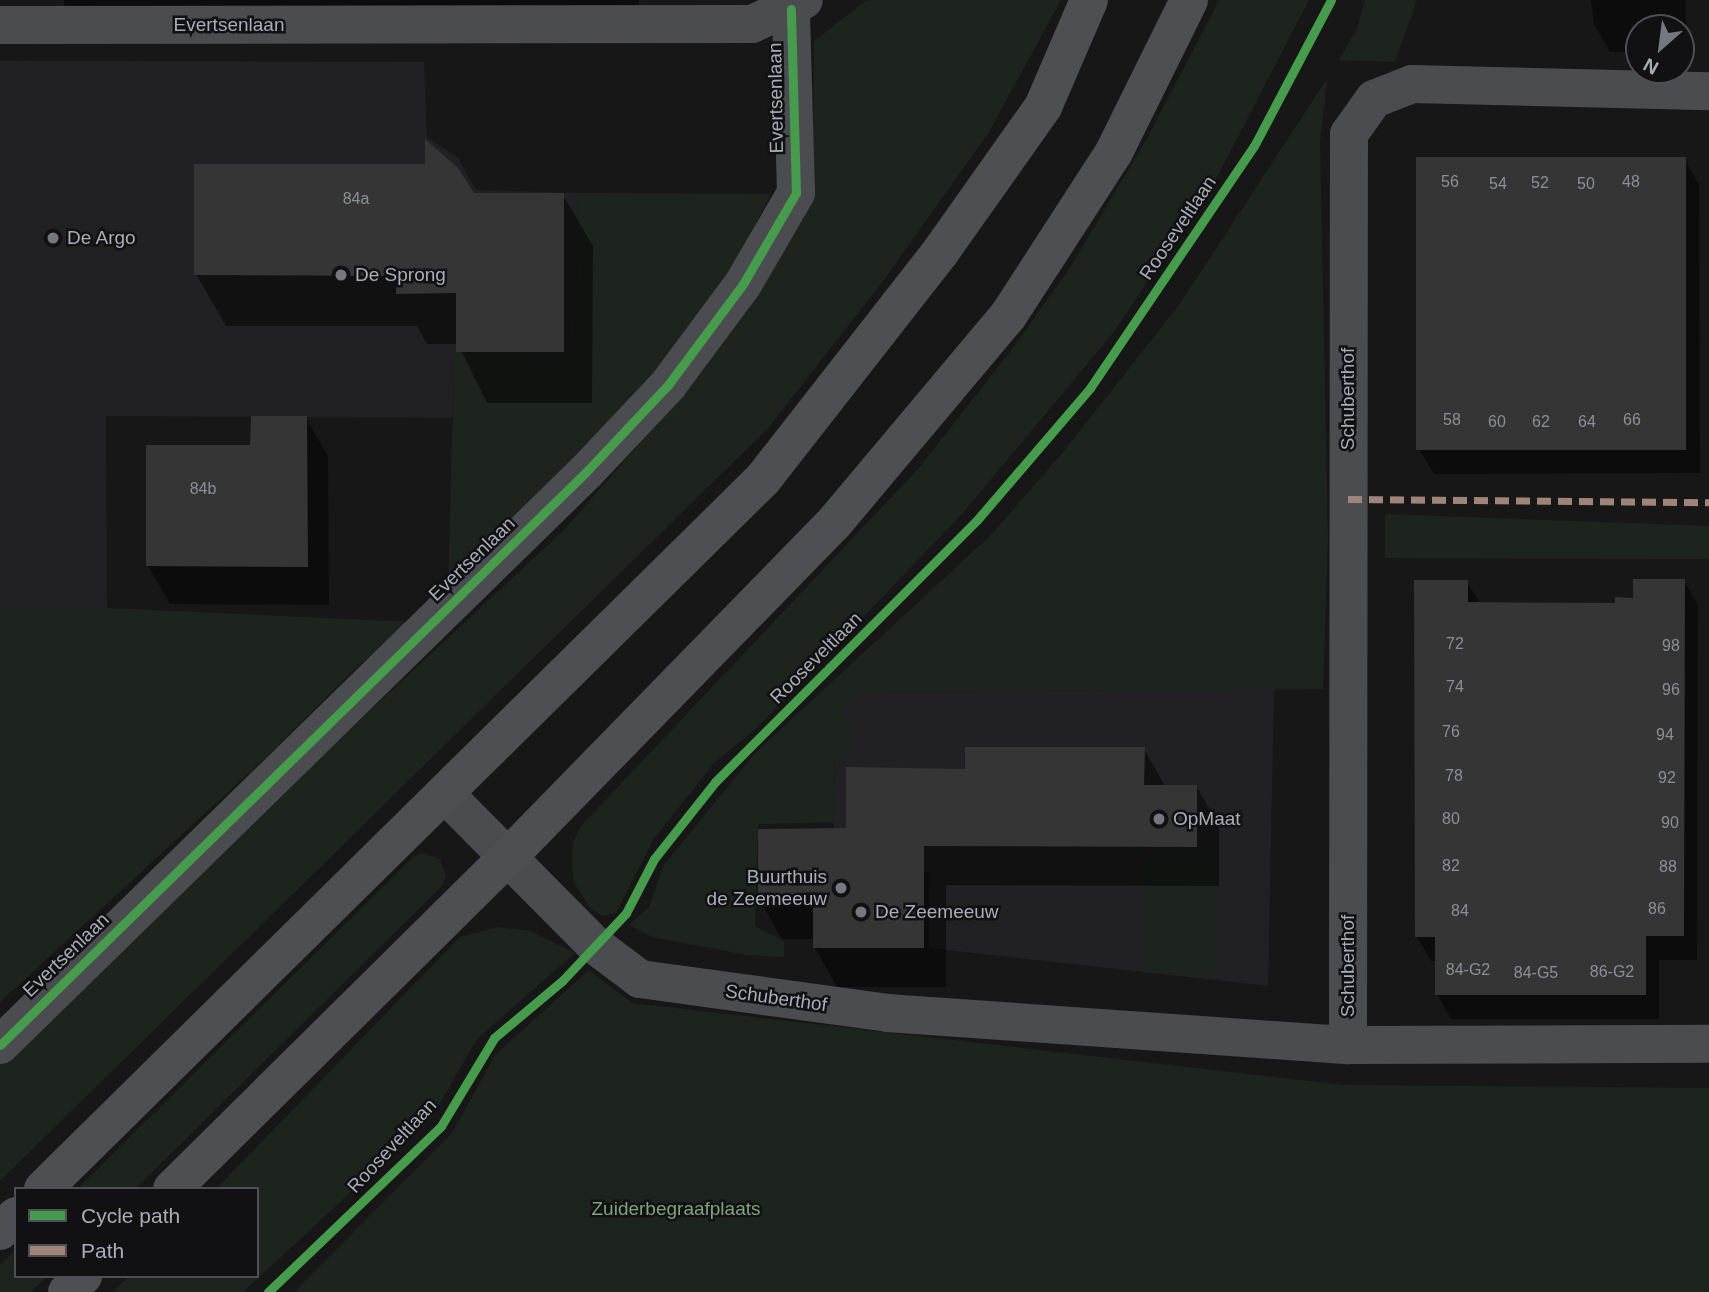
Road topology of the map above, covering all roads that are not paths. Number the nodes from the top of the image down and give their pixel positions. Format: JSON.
{"nodes":[{"id":1,"x":1088,"y":0,"type":"edge"},
{"id":2,"x":1189,"y":0,"type":"edge"},
{"id":3,"x":798,"y":5,"type":"edge"},
{"id":4,"x":0,"y":25,"type":"edge"},
{"id":5,"x":1709,"y":91,"type":"edge"},
{"id":6,"x":444,"y":794,"type":"junction"},
{"id":7,"x":507,"y":858,"type":"junction"},
{"id":8,"x":1709,"y":1044,"type":"edge"},
{"id":9,"x":0,"y":1045,"type":"edge"},
{"id":10,"x":1348,"y":1045,"type":"junction"},
{"id":11,"x":45,"y":1187,"type":"edge"},
{"id":12,"x":174,"y":1187,"type":"edge"},
{"id":13,"x":14,"y":1218,"type":"edge"},
{"id":14,"x":0,"y":1231,"type":"edge"},
{"id":15,"x":81,"y":1278,"type":"edge"},
{"id":16,"x":67,"y":1292,"type":"edge"}],
"edges":[{"from":1,"to":6,"type":"main road"},
{"from":2,"to":7,"type":"main road"},
{"from":3,"to":4,"type":"street","name":"Evertsenlaan"},
{"from":3,"to":9,"type":"street","name":"Evertsenlaan"},
{"from":5,"to":10,"type":"street","name":"Schuberthof"},
{"from":6,"to":7,"type":"street","name":"Schuberthof"},
{"from":6,"to":11,"type":"main road"},
{"from":7,"to":10,"type":"street","name":"Schuberthof"},
{"from":7,"to":12,"type":"main road"},
{"from":8,"to":10,"type":"street","name":"Schuberthof"},
{"from":13,"to":14,"type":"main road"},
{"from":15,"to":16,"type":"main road"}]}
